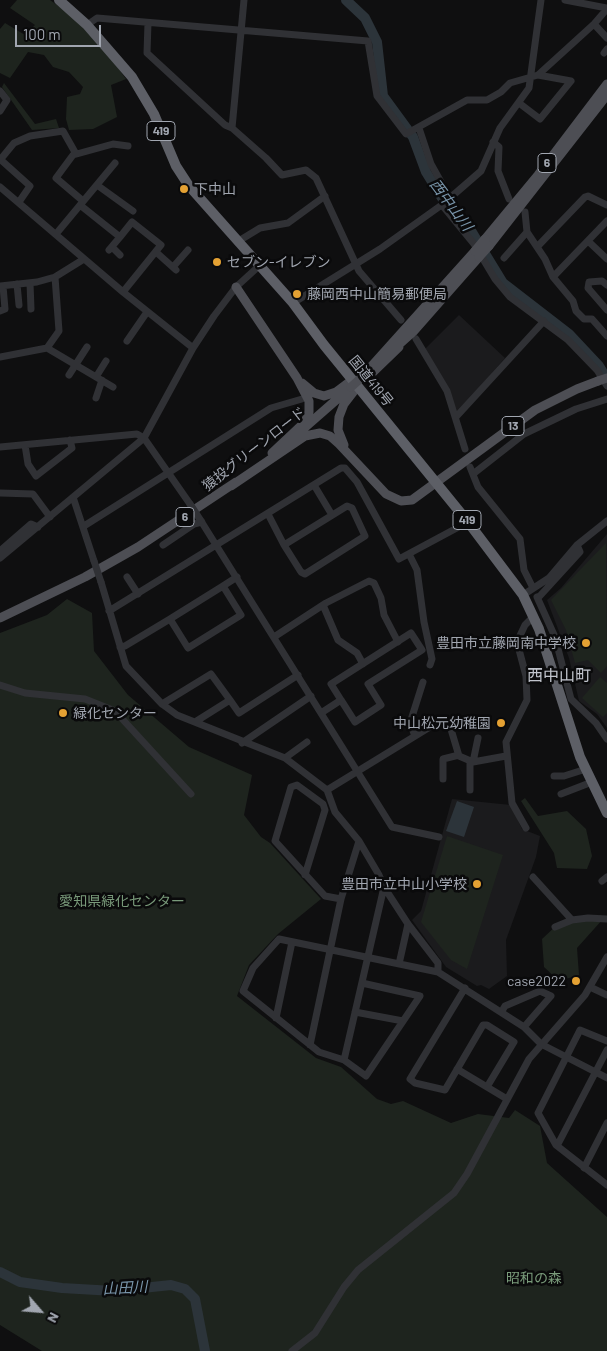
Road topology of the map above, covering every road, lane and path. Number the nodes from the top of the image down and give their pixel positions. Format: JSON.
{"nodes":[{"id":1,"x":59,"y":0,"type":"edge"},
{"id":2,"x":244,"y":0,"type":"edge"},
{"id":3,"x":541,"y":0,"type":"edge"},
{"id":4,"x":565,"y":0,"type":"edge"},
{"id":5,"x":607,"y":8,"type":"edge"},
{"id":6,"x":148,"y":23,"type":"junction"},
{"id":7,"x":594,"y":24,"type":"junction"},
{"id":8,"x":86,"y":25,"type":"junction"},
{"id":9,"x":241,"y":30,"type":"junction"},
{"id":10,"x":607,"y":38,"type":"edge"},
{"id":11,"x":534,"y":77,"type":"junction"},
{"id":12,"x":607,"y":84,"type":"edge"},
{"id":13,"x":0,"y":91,"type":"edge"},
{"id":14,"x":607,"y":96,"type":"edge"},
{"id":15,"x":519,"y":103,"type":"junction"},
{"id":16,"x":0,"y":111,"type":"edge"},
{"id":17,"x":232,"y":128,"type":"junction"},
{"id":18,"x":418,"y":128,"type":"junction"},
{"id":19,"x":493,"y":142,"type":"junction"},
{"id":20,"x":128,"y":146,"type":"dead end"},
{"id":21,"x":76,"y":154,"type":"junction"},
{"id":22,"x":0,"y":159,"type":"edge"},
{"id":23,"x":114,"y":163,"type":"dead end"},
{"id":24,"x":97,"y":185,"type":"junction"},
{"id":25,"x":0,"y":186,"type":"edge"},
{"id":26,"x":325,"y":196,"type":"junction"},
{"id":27,"x":450,"y":198,"type":"junction"},
{"id":28,"x":509,"y":199,"type":"dead end"},
{"id":29,"x":19,"y":202,"type":"junction"},
{"id":30,"x":82,"y":203,"type":"junction"},
{"id":31,"x":443,"y":204,"type":"junction"},
{"id":32,"x":607,"y":205,"type":"edge"},
{"id":33,"x":133,"y":210,"type":"dead end"},
{"id":34,"x":525,"y":212,"type":"dead end"},
{"id":35,"x":607,"y":221,"type":"edge"},
{"id":36,"x":528,"y":232,"type":"junction"},
{"id":37,"x":56,"y":234,"type":"junction"},
{"id":38,"x":120,"y":237,"type":"junction"},
{"id":39,"x":588,"y":241,"type":"junction"},
{"id":40,"x":237,"y":242,"type":"junction"},
{"id":41,"x":487,"y":242,"type":"junction"},
{"id":42,"x":537,"y":247,"type":"junction"},
{"id":43,"x":188,"y":250,"type":"dead end"},
{"id":44,"x":156,"y":252,"type":"junction"},
{"id":45,"x":120,"y":254,"type":"dead end"},
{"id":46,"x":477,"y":254,"type":"junction"},
{"id":47,"x":504,"y":258,"type":"dead end"},
{"id":48,"x":84,"y":259,"type":"junction"},
{"id":49,"x":607,"y":259,"type":"edge"},
{"id":50,"x":357,"y":265,"type":"junction"},
{"id":51,"x":259,"y":266,"type":"junction"},
{"id":52,"x":55,"y":277,"type":"junction"},
{"id":53,"x":553,"y":277,"type":"junction"},
{"id":54,"x":30,"y":283,"type":"junction"},
{"id":55,"x":17,"y":284,"type":"junction"},
{"id":56,"x":607,"y":285,"type":"edge"},
{"id":57,"x":1,"y":286,"type":"edge"},
{"id":58,"x":236,"y":287,"type":"junction"},
{"id":59,"x":123,"y":292,"type":"junction"},
{"id":60,"x":293,"y":303,"type":"junction"},
{"id":61,"x":18,"y":305,"type":"dead end"},
{"id":62,"x":31,"y":309,"type":"dead end"},
{"id":63,"x":607,"y":310,"type":"edge"},
{"id":64,"x":0,"y":311,"type":"edge"},
{"id":65,"x":147,"y":312,"type":"junction"},
{"id":66,"x":401,"y":320,"type":"dead end"},
{"id":67,"x":544,"y":321,"type":"junction"},
{"id":68,"x":414,"y":335,"type":"junction"},
{"id":69,"x":607,"y":336,"type":"edge"},
{"id":70,"x":127,"y":341,"type":"dead end"},
{"id":71,"x":87,"y":346,"type":"dead end"},
{"id":72,"x":47,"y":348,"type":"junction"},
{"id":73,"x":193,"y":348,"type":"junction"},
{"id":74,"x":0,"y":357,"type":"edge"},
{"id":75,"x":106,"y":360,"type":"dead end"},
{"id":76,"x":75,"y":365,"type":"junction"},
{"id":77,"x":69,"y":375,"type":"dead end"},
{"id":78,"x":99,"y":378,"type":"junction"},
{"id":79,"x":297,"y":378,"type":"junction"},
{"id":80,"x":607,"y":378,"type":"edge"},
{"id":81,"x":360,"y":379,"type":"junction"},
{"id":82,"x":113,"y":386,"type":"dead end"},
{"id":83,"x":607,"y":386,"type":"edge"},
{"id":84,"x":351,"y":387,"type":"junction"},
{"id":85,"x":96,"y":398,"type":"dead end"},
{"id":86,"x":607,"y":399,"type":"edge"},
{"id":87,"x":302,"y":400,"type":"dead end"},
{"id":88,"x":456,"y":417,"type":"junction"},
{"id":89,"x":144,"y":438,"type":"junction"},
{"id":90,"x":70,"y":440,"type":"junction"},
{"id":91,"x":25,"y":445,"type":"junction"},
{"id":92,"x":0,"y":447,"type":"edge"},
{"id":93,"x":465,"y":449,"type":"dead end"},
{"id":94,"x":352,"y":458,"type":"junction"},
{"id":95,"x":470,"y":466,"type":"dead end"},
{"id":96,"x":168,"y":472,"type":"junction"},
{"id":97,"x":249,"y":472,"type":"junction"},
{"id":98,"x":472,"y":474,"type":"junction"},
{"id":99,"x":436,"y":484,"type":"junction"},
{"id":100,"x":314,"y":485,"type":"junction"},
{"id":101,"x":231,"y":486,"type":"junction"},
{"id":102,"x":0,"y":493,"type":"edge"},
{"id":103,"x":73,"y":497,"type":"junction"},
{"id":104,"x":268,"y":514,"type":"junction"},
{"id":105,"x":332,"y":515,"type":"junction"},
{"id":106,"x":50,"y":517,"type":"junction"},
{"id":107,"x":607,"y":521,"type":"edge"},
{"id":108,"x":201,"y":522,"type":"junction"},
{"id":109,"x":468,"y":522,"type":"junction"},
{"id":110,"x":84,"y":526,"type":"junction"},
{"id":111,"x":38,"y":527,"type":"junction"},
{"id":112,"x":163,"y":545,"type":"dead end"},
{"id":113,"x":284,"y":545,"type":"junction"},
{"id":114,"x":577,"y":545,"type":"junction"},
{"id":115,"x":217,"y":546,"type":"junction"},
{"id":116,"x":0,"y":550,"type":"edge"},
{"id":117,"x":409,"y":554,"type":"junction"},
{"id":118,"x":0,"y":558,"type":"edge"},
{"id":119,"x":127,"y":577,"type":"dead end"},
{"id":120,"x":237,"y":577,"type":"junction"},
{"id":121,"x":223,"y":586,"type":"junction"},
{"id":122,"x":532,"y":586,"type":"dead end"},
{"id":123,"x":138,"y":594,"type":"junction"},
{"id":124,"x":523,"y":595,"type":"junction"},
{"id":125,"x":323,"y":605,"type":"junction"},
{"id":126,"x":110,"y":611,"type":"junction"},
{"id":127,"x":533,"y":617,"type":"junction"},
{"id":128,"x":0,"y":618,"type":"edge"},
{"id":129,"x":170,"y":619,"type":"junction"},
{"id":130,"x":274,"y":638,"type":"junction"},
{"id":131,"x":398,"y":642,"type":"junction"},
{"id":132,"x":120,"y":647,"type":"junction"},
{"id":133,"x":363,"y":664,"type":"junction"},
{"id":134,"x":430,"y":665,"type":"dead end"},
{"id":135,"x":298,"y":675,"type":"junction"},
{"id":136,"x":423,"y":682,"type":"dead end"},
{"id":137,"x":0,"y":685,"type":"edge"},
{"id":138,"x":311,"y":696,"type":"junction"},
{"id":139,"x":230,"y":700,"type":"junction"},
{"id":140,"x":341,"y":700,"type":"junction"},
{"id":141,"x":162,"y":704,"type":"junction"},
{"id":142,"x":321,"y":713,"type":"junction"},
{"id":143,"x":195,"y":722,"type":"junction"},
{"id":144,"x":415,"y":736,"type":"junction"},
{"id":145,"x":478,"y":738,"type":"dead end"},
{"id":146,"x":607,"y":739,"type":"edge"},
{"id":147,"x":242,"y":742,"type":"junction"},
{"id":148,"x":307,"y":742,"type":"dead end"},
{"id":149,"x":459,"y":755,"type":"junction"},
{"id":150,"x":506,"y":756,"type":"junction"},
{"id":151,"x":285,"y":758,"type":"junction"},
{"id":152,"x":472,"y":762,"type":"junction"},
{"id":153,"x":586,"y":768,"type":"junction"},
{"id":154,"x":358,"y":772,"type":"junction"},
{"id":155,"x":554,"y":776,"type":"dead end"},
{"id":156,"x":444,"y":779,"type":"dead end"},
{"id":157,"x":592,"y":782,"type":"junction"},
{"id":158,"x":326,"y":790,"type":"junction"},
{"id":159,"x":470,"y":790,"type":"dead end"},
{"id":160,"x":191,"y":794,"type":"dead end"},
{"id":161,"x":560,"y":794,"type":"dead end"},
{"id":162,"x":607,"y":813,"type":"edge"},
{"id":163,"x":526,"y":828,"type":"dead end"},
{"id":164,"x":439,"y":837,"type":"dead end"},
{"id":165,"x":359,"y":841,"type":"junction"},
{"id":166,"x":305,"y":875,"type":"junction"},
{"id":167,"x":533,"y":877,"type":"dead end"},
{"id":168,"x":384,"y":887,"type":"junction"},
{"id":169,"x":341,"y":899,"type":"junction"},
{"id":170,"x":572,"y":920,"type":"junction"},
{"id":171,"x":607,"y":920,"type":"edge"},
{"id":172,"x":408,"y":924,"type":"junction"},
{"id":173,"x":555,"y":927,"type":"dead end"},
{"id":174,"x":292,"y":942,"type":"junction"},
{"id":175,"x":330,"y":950,"type":"junction"},
{"id":176,"x":368,"y":957,"type":"junction"},
{"id":177,"x":607,"y":957,"type":"edge"},
{"id":178,"x":399,"y":964,"type":"junction"},
{"id":179,"x":438,"y":972,"type":"junction"},
{"id":180,"x":362,"y":983,"type":"junction"},
{"id":181,"x":590,"y":987,"type":"junction"},
{"id":182,"x":464,"y":988,"type":"junction"},
{"id":183,"x":607,"y":995,"type":"edge"},
{"id":184,"x":502,"y":1011,"type":"junction"},
{"id":185,"x":355,"y":1012,"type":"junction"},
{"id":186,"x":276,"y":1018,"type":"junction"},
{"id":187,"x":403,"y":1021,"type":"junction"},
{"id":188,"x":524,"y":1027,"type":"junction"},
{"id":189,"x":607,"y":1041,"type":"edge"},
{"id":190,"x":310,"y":1044,"type":"junction"},
{"id":191,"x":541,"y":1044,"type":"junction"},
{"id":192,"x":607,"y":1050,"type":"edge"},
{"id":193,"x":566,"y":1057,"type":"junction"},
{"id":194,"x":344,"y":1060,"type":"junction"},
{"id":195,"x":457,"y":1069,"type":"junction"},
{"id":196,"x":596,"y":1072,"type":"junction"},
{"id":197,"x":607,"y":1078,"type":"edge"},
{"id":198,"x":487,"y":1087,"type":"junction"},
{"id":199,"x":507,"y":1099,"type":"junction"},
{"id":200,"x":607,"y":1123,"type":"edge"},
{"id":201,"x":557,"y":1146,"type":"junction"},
{"id":202,"x":584,"y":1168,"type":"junction"},
{"id":203,"x":607,"y":1185,"type":"edge"},
{"id":204,"x":292,"y":1351,"type":"edge"}],
"edges":[{"from":1,"to":8,"type":"highway","name":"国道419号","number":"419"},
{"from":2,"to":9,"type":"street"},
{"from":3,"to":11,"type":"street"},
{"from":4,"to":5,"type":"street"},
{"from":5,"to":7,"type":"street"},
{"from":6,"to":8,"type":"street"},
{"from":6,"to":9,"type":"street"},
{"from":6,"to":17,"type":"street"},
{"from":7,"to":10,"type":"street"},
{"from":7,"to":11,"type":"street"},
{"from":8,"to":40,"type":"highway","name":"国道419号","number":"419"},
{"from":9,"to":17,"type":"street"},
{"from":9,"to":18,"type":"street"},
{"from":11,"to":15,"type":"street"},
{"from":11,"to":15,"type":"street"},
{"from":11,"to":18,"type":"street"},
{"from":12,"to":41,"type":"main road","number":"6"},
{"from":13,"to":16,"type":"street"},
{"from":14,"to":41,"type":"main road","number":"6"},
{"from":15,"to":19,"type":"street"},
{"from":17,"to":26,"type":"street"},
{"from":18,"to":27,"type":"street"},
{"from":19,"to":27,"type":"street"},
{"from":19,"to":28,"type":"street"},
{"from":20,"to":21,"type":"street"},
{"from":21,"to":22,"type":"street"},
{"from":21,"to":30,"type":"street"},
{"from":22,"to":29,"type":"street"},
{"from":23,"to":24,"type":"street"},
{"from":24,"to":30,"type":"street"},
{"from":24,"to":33,"type":"street"},
{"from":25,"to":29,"type":"street"},
{"from":26,"to":40,"type":"street"},
{"from":26,"to":50,"type":"street"},
{"from":27,"to":31,"type":"street"},
{"from":29,"to":37,"type":"street"},
{"from":30,"to":37,"type":"street"},
{"from":30,"to":38,"type":"street"},
{"from":31,"to":50,"type":"street"},
{"from":31,"to":67,"type":"street"},
{"from":32,"to":42,"type":"street"},
{"from":34,"to":36,"type":"street"},
{"from":35,"to":39,"type":"street"},
{"from":36,"to":42,"type":"street"},
{"from":36,"to":47,"type":"street"},
{"from":37,"to":48,"type":"street"},
{"from":38,"to":44,"type":"street"},
{"from":38,"to":45,"type":"street"},
{"from":39,"to":49,"type":"street"},
{"from":39,"to":53,"type":"street"},
{"from":40,"to":51,"type":"highway","name":"国道419号","number":"419"},
{"from":41,"to":46,"type":"main road","number":"6","bridge":true},
{"from":42,"to":53,"type":"street"},
{"from":43,"to":44,"type":"street"},
{"from":44,"to":59,"type":"street"},
{"from":46,"to":68,"type":"main road","number":"6"},
{"from":46,"to":81,"type":"main road","number":"6"},
{"from":48,"to":52,"type":"street"},
{"from":48,"to":59,"type":"street"},
{"from":50,"to":60,"type":"street"},
{"from":50,"to":66,"type":"street"},
{"from":51,"to":58,"type":"street"},
{"from":51,"to":60,"type":"highway","name":"国道419号","number":"419"},
{"from":52,"to":54,"type":"street"},
{"from":52,"to":72,"type":"street"},
{"from":53,"to":69,"type":"street"},
{"from":54,"to":55,"type":"street"},
{"from":54,"to":62,"type":"street"},
{"from":55,"to":57,"type":"street"},
{"from":55,"to":61,"type":"street"},
{"from":56,"to":63,"type":"street"},
{"from":57,"to":64,"type":"street"},
{"from":58,"to":73,"type":"street"},
{"from":58,"to":79,"type":"main road"},
{"from":59,"to":65,"type":"street"},
{"from":60,"to":99,"type":"highway","name":"国道419号","number":"419"},
{"from":65,"to":70,"type":"street"},
{"from":65,"to":73,"type":"street"},
{"from":67,"to":83,"type":"street"},
{"from":67,"to":88,"type":"street"},
{"from":68,"to":81,"type":"main road","number":"6"},
{"from":68,"to":88,"type":"street"},
{"from":71,"to":76,"type":"street"},
{"from":72,"to":74,"type":"street"},
{"from":72,"to":76,"type":"street"},
{"from":73,"to":89,"type":"street"},
{"from":75,"to":78,"type":"street"},
{"from":76,"to":77,"type":"street"},
{"from":76,"to":78,"type":"street"},
{"from":78,"to":82,"type":"street"},
{"from":78,"to":85,"type":"street"},
{"from":79,"to":84,"type":"main road"},
{"from":79,"to":97,"type":"main road"},
{"from":80,"to":99,"type":"main road","number":"13","bridge":true},
{"from":81,"to":84,"type":"main road","name":"猿投グリーンロード"},
{"from":84,"to":94,"type":"main road"},
{"from":84,"to":97,"type":"main road","name":"猿投グリーンロード","number":"6"},
{"from":86,"to":98,"type":"street"},
{"from":87,"to":96,"type":"street"},
{"from":88,"to":93,"type":"street"},
{"from":89,"to":90,"type":"street"},
{"from":89,"to":96,"type":"street"},
{"from":89,"to":103,"type":"street"},
{"from":90,"to":91,"type":"street"},
{"from":90,"to":91,"type":"street"},
{"from":91,"to":92,"type":"street"},
{"from":94,"to":99,"type":"main road"},
{"from":94,"to":101,"type":"main road"},
{"from":95,"to":98,"type":"street"},
{"from":96,"to":108,"type":"street","bridge":true},
{"from":96,"to":110,"type":"street"},
{"from":97,"to":101,"type":"main road","name":"猿投グリーンロード","number":"6"},
{"from":98,"to":122,"type":"street"},
{"from":99,"to":109,"type":"highway","name":"国道419号","number":"419"},
{"from":100,"to":104,"type":"street"},
{"from":100,"to":105,"type":"street"},
{"from":100,"to":117,"type":"street"},
{"from":101,"to":128,"type":"main road","name":"猿投グリーンロード","number":"6"},
{"from":102,"to":106,"type":"street"},
{"from":103,"to":106,"type":"street"},
{"from":103,"to":110,"type":"street"},
{"from":104,"to":113,"type":"street"},
{"from":104,"to":115,"type":"street"},
{"from":105,"to":113,"type":"street"},
{"from":105,"to":113,"type":"street"},
{"from":106,"to":111,"type":"street"},
{"from":107,"to":114,"type":"street"},
{"from":108,"to":112,"type":"street"},
{"from":108,"to":115,"type":"street"},
{"from":109,"to":117,"type":"street"},
{"from":109,"to":124,"type":"highway","name":"国道419号","number":"419"},
{"from":110,"to":126,"type":"street","bridge":true},
{"from":111,"to":116,"type":"street"},
{"from":111,"to":118,"type":"street"},
{"from":114,"to":124,"type":"street"},
{"from":114,"to":146,"type":"street"},
{"from":115,"to":120,"type":"street"},
{"from":115,"to":123,"type":"street"},
{"from":117,"to":134,"type":"street"},
{"from":119,"to":123,"type":"street"},
{"from":120,"to":121,"type":"street"},
{"from":120,"to":130,"type":"street"},
{"from":121,"to":129,"type":"street"},
{"from":121,"to":129,"type":"street"},
{"from":123,"to":126,"type":"street"},
{"from":124,"to":127,"type":"highway","name":"国道419号","number":"419"},
{"from":125,"to":130,"type":"street"},
{"from":125,"to":131,"type":"street"},
{"from":125,"to":133,"type":"street"},
{"from":126,"to":132,"type":"street"},
{"from":127,"to":150,"type":"street"},
{"from":127,"to":153,"type":"highway","name":"国道419号","number":"419"},
{"from":129,"to":132,"type":"street"},
{"from":130,"to":135,"type":"street"},
{"from":131,"to":133,"type":"street"},
{"from":131,"to":140,"type":"street"},
{"from":132,"to":141,"type":"street"},
{"from":133,"to":140,"type":"street"},
{"from":135,"to":138,"type":"street"},
{"from":135,"to":139,"type":"street"},
{"from":136,"to":144,"type":"street"},
{"from":137,"to":160,"type":"street"},
{"from":138,"to":142,"type":"street"},
{"from":138,"to":147,"type":"street"},
{"from":139,"to":141,"type":"street"},
{"from":139,"to":143,"type":"street"},
{"from":140,"to":142,"type":"street"},
{"from":141,"to":143,"type":"street"},
{"from":142,"to":154,"type":"street"},
{"from":143,"to":147,"type":"street"},
{"from":144,"to":149,"type":"street"},
{"from":144,"to":154,"type":"street"},
{"from":145,"to":152,"type":"street"},
{"from":147,"to":151,"type":"street"},
{"from":148,"to":151,"type":"street"},
{"from":149,"to":152,"type":"street"},
{"from":149,"to":156,"type":"street"},
{"from":150,"to":152,"type":"street"},
{"from":150,"to":163,"type":"street"},
{"from":151,"to":158,"type":"street"},
{"from":152,"to":159,"type":"street"},
{"from":153,"to":155,"type":"street"},
{"from":153,"to":157,"type":"highway","name":"国道419号","number":"419"},
{"from":154,"to":158,"type":"street"},
{"from":154,"to":164,"type":"street"},
{"from":157,"to":161,"type":"street"},
{"from":157,"to":162,"type":"highway","name":"国道419号","number":"419"},
{"from":158,"to":165,"type":"street"},
{"from":165,"to":168,"type":"street"},
{"from":165,"to":169,"type":"street"},
{"from":166,"to":166,"type":"street"},
{"from":166,"to":169,"type":"street"},
{"from":167,"to":170,"type":"street"},
{"from":168,"to":172,"type":"street"},
{"from":168,"to":176,"type":"street"},
{"from":169,"to":175,"type":"street"},
{"from":170,"to":171,"type":"street"},
{"from":170,"to":173,"type":"street"},
{"from":172,"to":178,"type":"street"},
{"from":172,"to":179,"type":"street"},
{"from":174,"to":175,"type":"street"},
{"from":174,"to":186,"type":"street"},
{"from":174,"to":186,"type":"street"},
{"from":175,"to":176,"type":"street"},
{"from":175,"to":190,"type":"street"},
{"from":176,"to":178,"type":"street"},
{"from":176,"to":180,"type":"street"},
{"from":177,"to":181,"type":"street"},
{"from":178,"to":179,"type":"street"},
{"from":179,"to":182,"type":"street"},
{"from":180,"to":185,"type":"street"},
{"from":180,"to":187,"type":"street"},
{"from":181,"to":183,"type":"street"},
{"from":181,"to":191,"type":"street"},
{"from":182,"to":184,"type":"street"},
{"from":182,"to":195,"type":"street"},
{"from":184,"to":188,"type":"street"},
{"from":184,"to":188,"type":"street"},
{"from":185,"to":187,"type":"street"},
{"from":185,"to":194,"type":"street"},
{"from":186,"to":190,"type":"street"},
{"from":187,"to":194,"type":"street"},
{"from":188,"to":191,"type":"street"},
{"from":189,"to":193,"type":"street"},
{"from":190,"to":194,"type":"street"},
{"from":191,"to":193,"type":"street"},
{"from":191,"to":199,"type":"street"},
{"from":192,"to":196,"type":"street"},
{"from":193,"to":196,"type":"street"},
{"from":193,"to":201,"type":"street"},
{"from":195,"to":198,"type":"street"},
{"from":195,"to":198,"type":"street"},
{"from":196,"to":197,"type":"street"},
{"from":196,"to":201,"type":"street"},
{"from":198,"to":199,"type":"street"},
{"from":199,"to":204,"type":"street"},
{"from":200,"to":202,"type":"street"},
{"from":201,"to":202,"type":"street"},
{"from":202,"to":203,"type":"street"}]}
